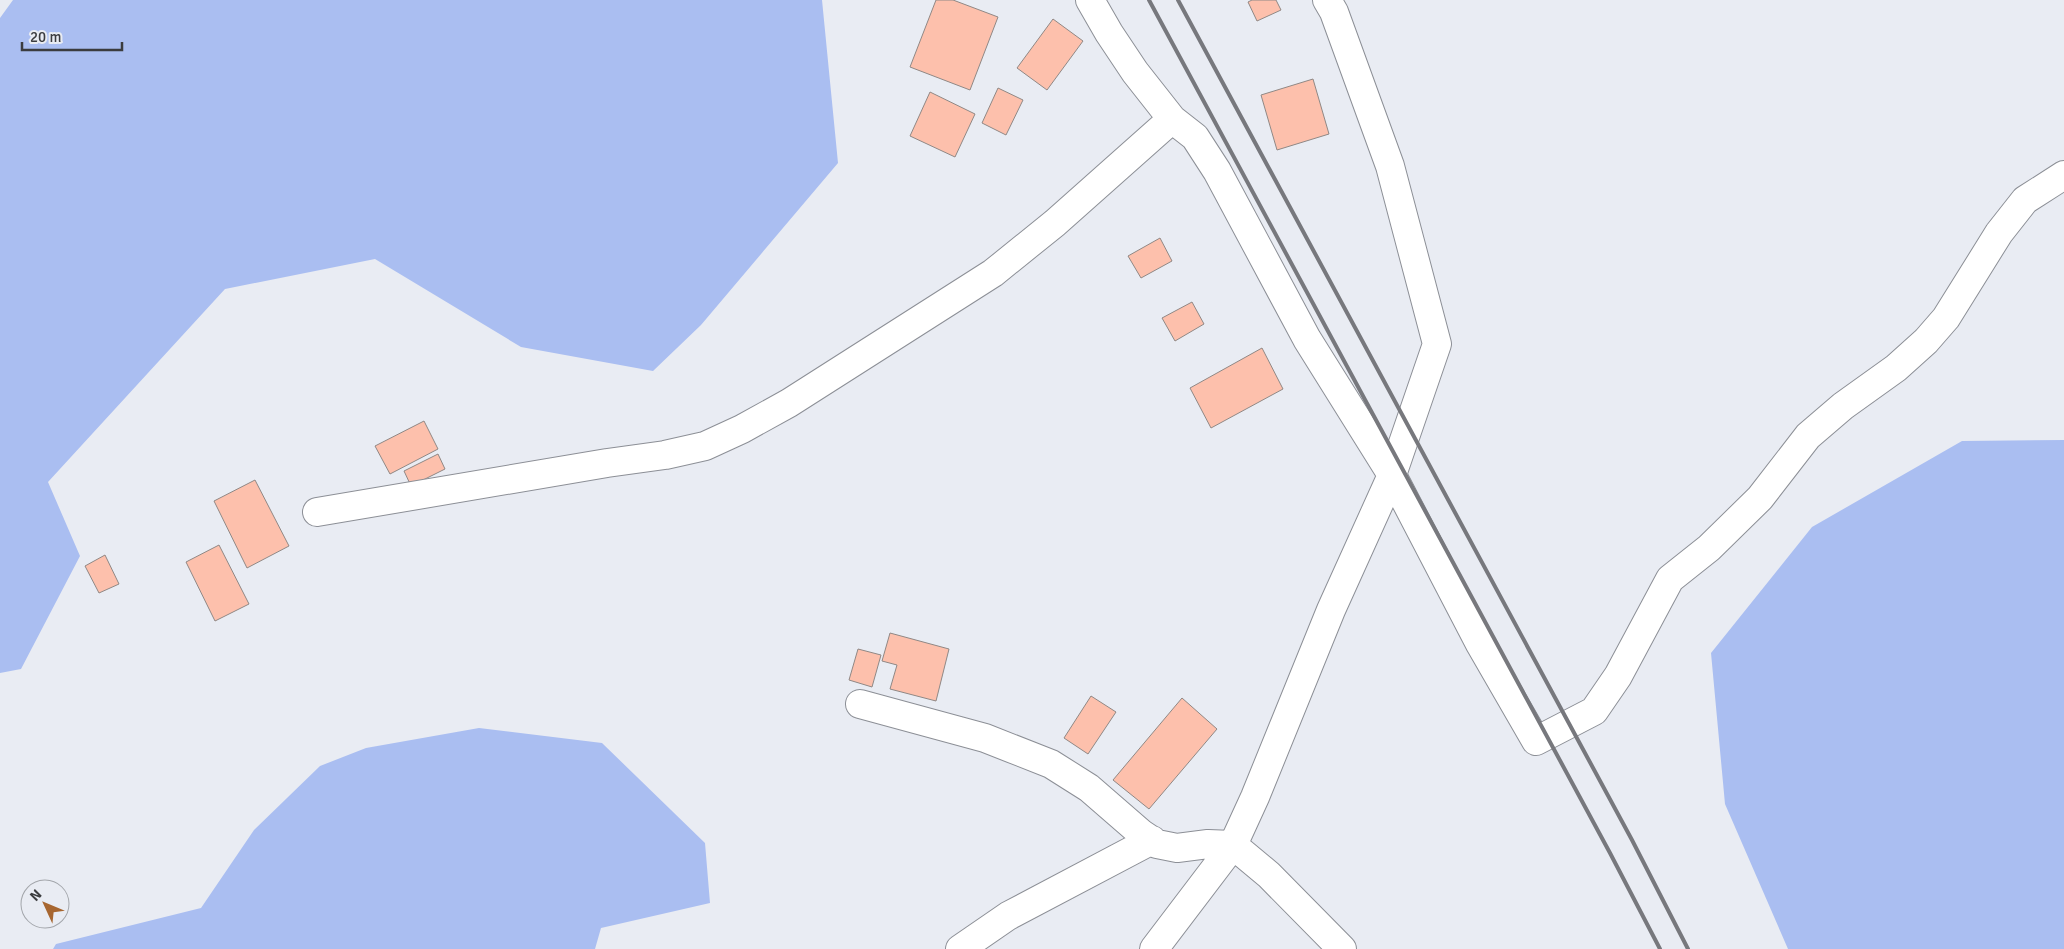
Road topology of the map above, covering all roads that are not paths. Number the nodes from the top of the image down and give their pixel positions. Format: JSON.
{"nodes":[{"id":1,"x":1090,"y":0,"type":"edge"},
{"id":2,"x":1327,"y":0,"type":"edge"},
{"id":3,"x":1172,"y":118,"type":"junction"},
{"id":4,"x":2064,"y":175,"type":"edge"},
{"id":5,"x":1392,"y":475,"type":"junction"},
{"id":6,"x":317,"y":512,"type":"dead end"},
{"id":7,"x":860,"y":704,"type":"dead end"},
{"id":8,"x":1152,"y":840,"type":"junction"},
{"id":9,"x":1233,"y":845,"type":"junction"},
{"id":10,"x":960,"y":949,"type":"edge"},
{"id":11,"x":1154,"y":949,"type":"edge"},
{"id":12,"x":1342,"y":949,"type":"edge"}],
"edges":[{"from":1,"to":3,"type":"street"},
{"from":2,"to":5,"type":"street"},
{"from":3,"to":5,"type":"street"},
{"from":3,"to":6,"type":"street"},
{"from":4,"to":5,"type":"street"},
{"from":5,"to":9,"type":"street"},
{"from":7,"to":8,"type":"street"},
{"from":8,"to":9,"type":"street"},
{"from":8,"to":10,"type":"street"},
{"from":9,"to":11,"type":"street"},
{"from":9,"to":12,"type":"street"}]}
